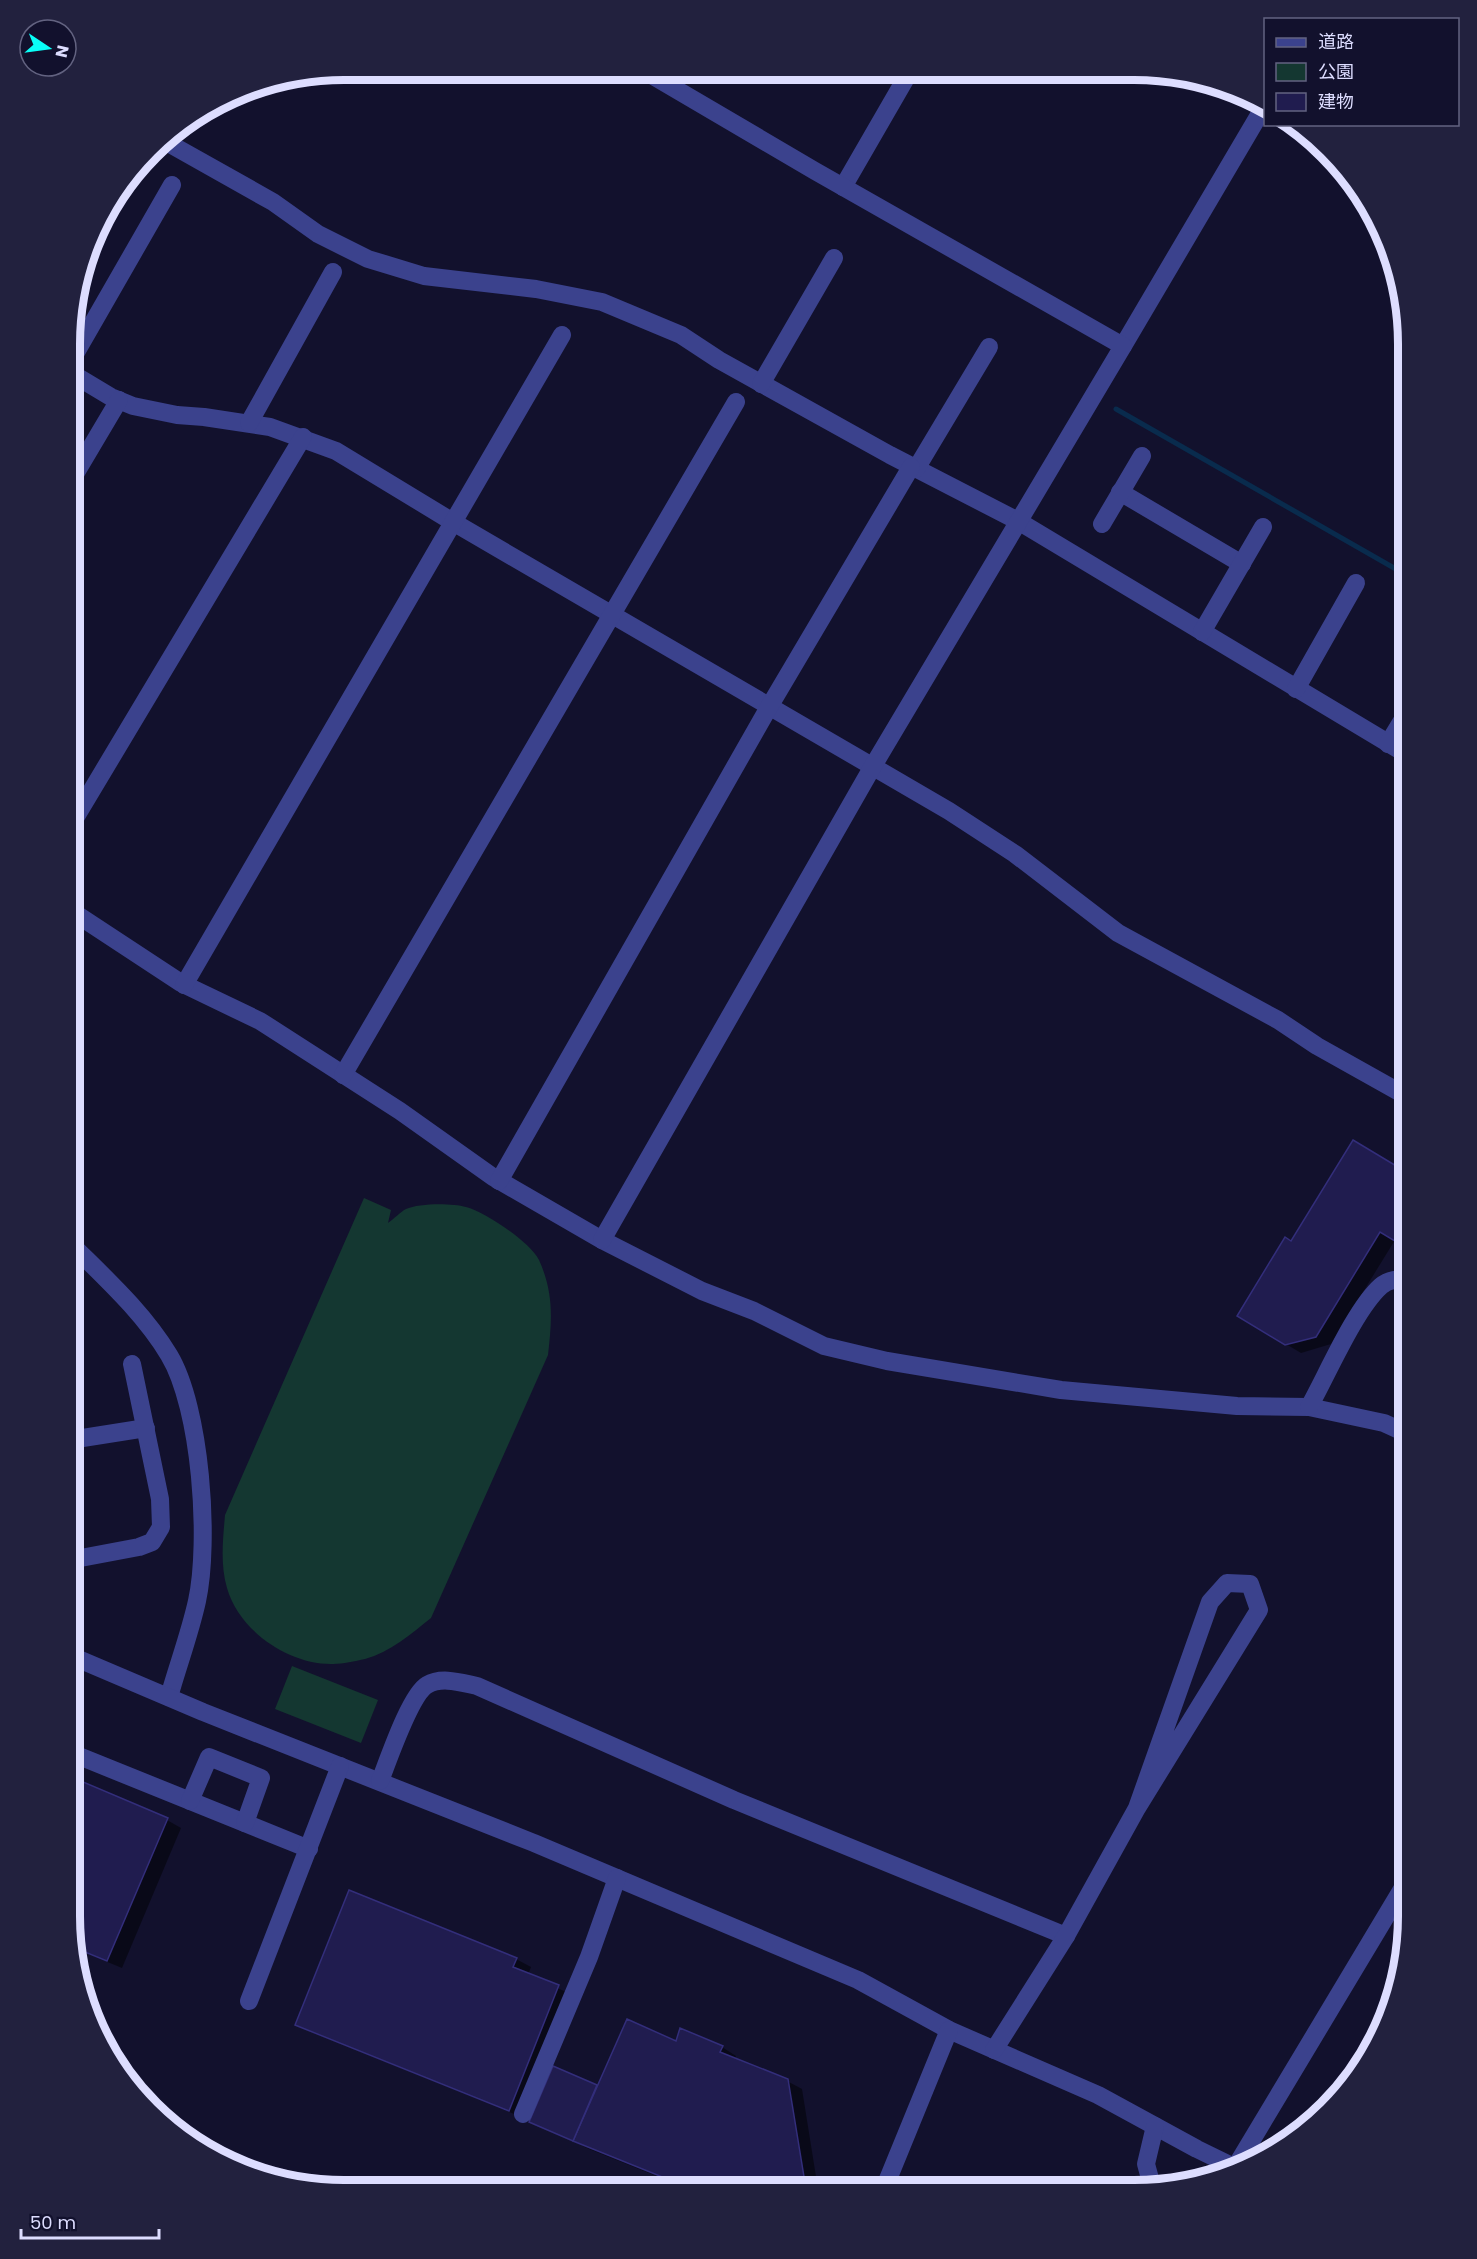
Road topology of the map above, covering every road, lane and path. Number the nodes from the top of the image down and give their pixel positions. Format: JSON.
{"nodes":[{"id":1,"x":660,"y":80,"type":"edge"},
{"id":2,"x":905,"y":80,"type":"edge"},
{"id":3,"x":1261,"y":112,"type":"edge"},
{"id":4,"x":171,"y":144,"type":"edge"},
{"id":5,"x":172,"y":185,"type":"dead end"},
{"id":6,"x":843,"y":187,"type":"junction"},
{"id":7,"x":834,"y":258,"type":"dead end"},
{"id":8,"x":333,"y":272,"type":"dead end"},
{"id":9,"x":562,"y":335,"type":"dead end"},
{"id":10,"x":80,"y":345,"type":"edge"},
{"id":11,"x":1123,"y":346,"type":"junction"},
{"id":12,"x":989,"y":347,"type":"dead end"},
{"id":13,"x":80,"y":378,"type":"edge"},
{"id":14,"x":761,"y":384,"type":"junction"},
{"id":15,"x":119,"y":400,"type":"junction"},
{"id":16,"x":736,"y":402,"type":"dead end"},
{"id":17,"x":249,"y":423,"type":"junction"},
{"id":18,"x":303,"y":437,"type":"junction"},
{"id":19,"x":1142,"y":456,"type":"dead end"},
{"id":20,"x":80,"y":466,"type":"edge"},
{"id":21,"x":913,"y":468,"type":"junction"},
{"id":22,"x":1120,"y":492,"type":"junction"},
{"id":23,"x":1018,"y":521,"type":"junction"},
{"id":24,"x":453,"y":522,"type":"junction"},
{"id":25,"x":1102,"y":524,"type":"dead end"},
{"id":26,"x":1263,"y":527,"type":"dead end"},
{"id":27,"x":1242,"y":564,"type":"junction"},
{"id":28,"x":1356,"y":583,"type":"dead end"},
{"id":29,"x":614,"y":614,"type":"junction"},
{"id":30,"x":1202,"y":632,"type":"junction"},
{"id":31,"x":1296,"y":689,"type":"junction"},
{"id":32,"x":770,"y":707,"type":"junction"},
{"id":33,"x":1398,"y":728,"type":"edge"},
{"id":34,"x":1388,"y":744,"type":"junction"},
{"id":35,"x":1398,"y":750,"type":"edge"},
{"id":36,"x":873,"y":766,"type":"junction"},
{"id":37,"x":80,"y":808,"type":"edge"},
{"id":38,"x":80,"y":917,"type":"edge"},
{"id":39,"x":184,"y":985,"type":"junction"},
{"id":40,"x":344,"y":1075,"type":"junction"},
{"id":41,"x":1398,"y":1091,"type":"edge"},
{"id":42,"x":499,"y":1181,"type":"junction"},
{"id":43,"x":602,"y":1240,"type":"junction"},
{"id":44,"x":80,"y":1253,"type":"edge"},
{"id":45,"x":1398,"y":1279,"type":"edge"},
{"id":46,"x":132,"y":1364,"type":"dead end"},
{"id":47,"x":1310,"y":1407,"type":"junction"},
{"id":48,"x":146,"y":1428,"type":"junction"},
{"id":49,"x":1398,"y":1429,"type":"edge"},
{"id":50,"x":80,"y":1438,"type":"edge"},
{"id":51,"x":80,"y":1558,"type":"edge"},
{"id":52,"x":80,"y":1660,"type":"edge"},
{"id":53,"x":169,"y":1697,"type":"junction"},
{"id":54,"x":80,"y":1756,"type":"edge"},
{"id":55,"x":340,"y":1766,"type":"junction"},
{"id":56,"x":380,"y":1781,"type":"junction"},
{"id":57,"x":190,"y":1801,"type":"junction"},
{"id":58,"x":1137,"y":1808,"type":"junction"},
{"id":59,"x":245,"y":1823,"type":"junction"},
{"id":60,"x":309,"y":1849,"type":"junction"},
{"id":61,"x":617,"y":1878,"type":"junction"},
{"id":62,"x":1398,"y":1896,"type":"edge"},
{"id":63,"x":1066,"y":1936,"type":"junction"},
{"id":64,"x":249,"y":2001,"type":"dead end"},
{"id":65,"x":949,"y":2030,"type":"junction"},
{"id":66,"x":994,"y":2050,"type":"junction"},
{"id":67,"x":523,"y":2114,"type":"dead end"},
{"id":68,"x":1155,"y":2126,"type":"junction"},
{"id":69,"x":1245,"y":2154,"type":"edge"},
{"id":70,"x":1227,"y":2163,"type":"edge"},
{"id":71,"x":1150,"y":2179,"type":"edge"},
{"id":72,"x":888,"y":2180,"type":"edge"}],
"edges":[{"from":1,"to":6,"type":"lane"},
{"from":2,"to":6,"type":"lane"},
{"from":3,"to":11,"type":"lane"},
{"from":4,"to":14,"type":"lane"},
{"from":5,"to":10,"type":"lane"},
{"from":6,"to":11,"type":"lane"},
{"from":7,"to":14,"type":"lane"},
{"from":8,"to":17,"type":"lane"},
{"from":9,"to":24,"type":"lane"},
{"from":11,"to":23,"type":"lane"},
{"from":12,"to":21,"type":"lane"},
{"from":13,"to":15,"type":"lane"},
{"from":14,"to":21,"type":"lane"},
{"from":15,"to":17,"type":"lane"},
{"from":15,"to":20,"type":"lane"},
{"from":16,"to":29,"type":"lane"},
{"from":17,"to":18,"type":"lane"},
{"from":18,"to":24,"type":"lane"},
{"from":18,"to":37,"type":"lane"},
{"from":19,"to":22,"type":"lane"},
{"from":21,"to":23,"type":"lane"},
{"from":21,"to":32,"type":"lane"},
{"from":22,"to":25,"type":"lane"},
{"from":22,"to":27,"type":"lane"},
{"from":23,"to":30,"type":"lane"},
{"from":23,"to":36,"type":"lane"},
{"from":24,"to":29,"type":"lane"},
{"from":24,"to":39,"type":"lane"},
{"from":26,"to":27,"type":"lane"},
{"from":27,"to":30,"type":"lane"},
{"from":28,"to":31,"type":"lane"},
{"from":29,"to":32,"type":"lane"},
{"from":29,"to":40,"type":"lane"},
{"from":30,"to":31,"type":"lane"},
{"from":31,"to":34,"type":"lane"},
{"from":32,"to":36,"type":"lane"},
{"from":32,"to":42,"type":"lane"},
{"from":33,"to":34,"type":"lane"},
{"from":34,"to":35,"type":"lane"},
{"from":36,"to":41,"type":"lane"},
{"from":36,"to":43,"type":"lane"},
{"from":38,"to":39,"type":"lane"},
{"from":39,"to":40,"type":"lane"},
{"from":40,"to":42,"type":"lane"},
{"from":42,"to":43,"type":"lane"},
{"from":43,"to":47,"type":"lane"},
{"from":44,"to":53,"type":"lane"},
{"from":45,"to":47,"type":"lane"},
{"from":46,"to":48,"type":"lane"},
{"from":47,"to":49,"type":"lane"},
{"from":48,"to":50,"type":"lane"},
{"from":48,"to":51,"type":"lane"},
{"from":52,"to":53,"type":"lane"},
{"from":53,"to":55,"type":"lane"},
{"from":54,"to":57,"type":"lane"},
{"from":55,"to":56,"type":"lane"},
{"from":55,"to":60,"type":"lane"},
{"from":56,"to":61,"type":"lane"},
{"from":56,"to":63,"type":"lane"},
{"from":57,"to":59,"type":"lane"},
{"from":57,"to":59,"type":"lane"},
{"from":58,"to":58,"type":"lane"},
{"from":58,"to":63,"type":"lane"},
{"from":59,"to":60,"type":"lane"},
{"from":60,"to":64,"type":"lane"},
{"from":61,"to":65,"type":"lane"},
{"from":61,"to":67,"type":"lane"},
{"from":62,"to":69,"type":"lane"},
{"from":63,"to":66,"type":"lane"},
{"from":65,"to":66,"type":"lane"},
{"from":65,"to":72,"type":"lane"},
{"from":66,"to":68,"type":"lane"},
{"from":68,"to":70,"type":"lane"},
{"from":68,"to":71,"type":"lane"}]}
